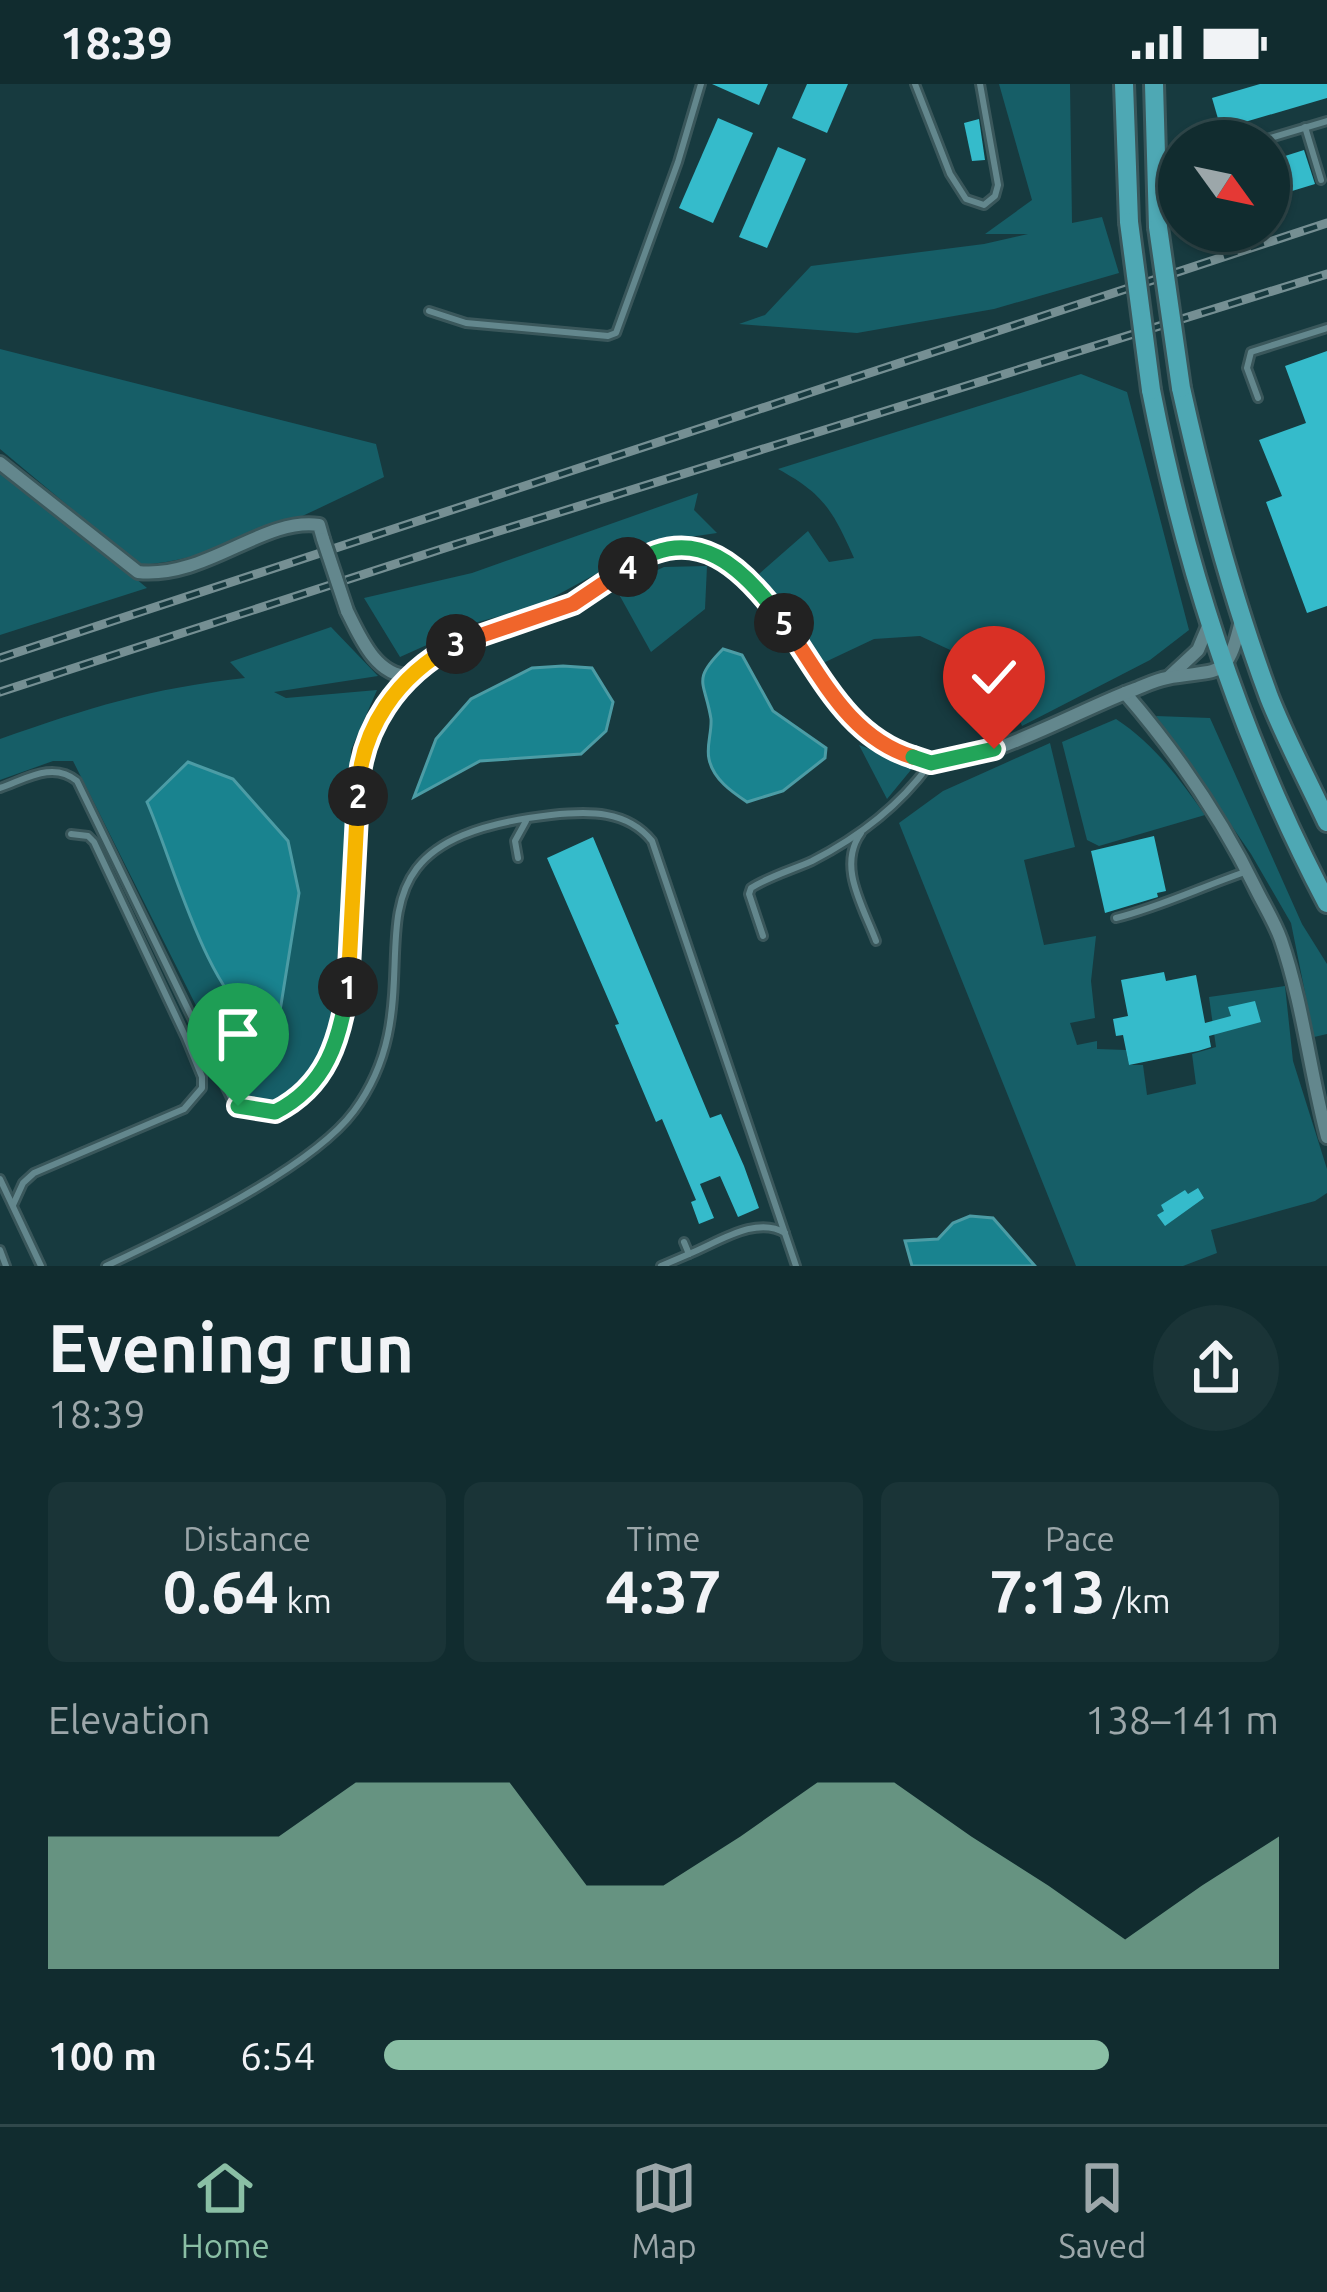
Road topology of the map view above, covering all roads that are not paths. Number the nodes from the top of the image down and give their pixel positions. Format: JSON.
{"nodes":[{"id":1,"x":701,"y":84,"type":"edge"},
{"id":2,"x":915,"y":84,"type":"edge"},
{"id":3,"x":980,"y":84,"type":"edge"},
{"id":4,"x":1124,"y":84,"type":"edge"},
{"id":5,"x":1154,"y":84,"type":"edge"},
{"id":6,"x":1327,"y":121,"type":"edge"},
{"id":7,"x":1305,"y":128,"type":"junction"},
{"id":8,"x":1290,"y":132,"type":"edge"},
{"id":9,"x":1321,"y":180,"type":"dead end"},
{"id":10,"x":429,"y":311,"type":"dead end"},
{"id":11,"x":1327,"y":328,"type":"edge"},
{"id":12,"x":1258,"y":398,"type":"dead end"},
{"id":13,"x":0,"y":463,"type":"edge"},
{"id":14,"x":1242,"y":618,"type":"junction"},
{"id":15,"x":1208,"y":624,"type":"junction"},
{"id":16,"x":1222,"y":668,"type":"junction"},
{"id":17,"x":410,"y":676,"type":"junction"},
{"id":18,"x":1168,"y":677,"type":"junction"},
{"id":19,"x":1125,"y":693,"type":"junction"},
{"id":20,"x":361,"y":762,"type":"joint"},
{"id":21,"x":931,"y":763,"type":"junction"},
{"id":22,"x":0,"y":788,"type":"edge"},
{"id":23,"x":529,"y":819,"type":"junction"},
{"id":24,"x":1327,"y":822,"type":"edge"},
{"id":25,"x":863,"y":830,"type":"junction"},
{"id":26,"x":71,"y":834,"type":"dead end"},
{"id":27,"x":518,"y":858,"type":"dead end"},
{"id":28,"x":1248,"y":870,"type":"junction"},
{"id":29,"x":1327,"y":903,"type":"edge"},
{"id":30,"x":1116,"y":918,"type":"dead end"},
{"id":31,"x":763,"y":936,"type":"dead end"},
{"id":32,"x":876,"y":940,"type":"dead end"},
{"id":33,"x":1327,"y":1137,"type":"edge"},
{"id":34,"x":0,"y":1179,"type":"edge"},
{"id":35,"x":14,"y":1204,"type":"junction"},
{"id":36,"x":785,"y":1233,"type":"junction"},
{"id":37,"x":684,"y":1242,"type":"dead end"},
{"id":38,"x":0,"y":1250,"type":"edge"},
{"id":39,"x":689,"y":1254,"type":"junction"},
{"id":40,"x":6,"y":1266,"type":"edge"},
{"id":41,"x":41,"y":1266,"type":"edge"},
{"id":42,"x":106,"y":1266,"type":"edge"},
{"id":43,"x":661,"y":1266,"type":"edge"},
{"id":44,"x":796,"y":1266,"type":"edge"}],
"edges":[{"from":1,"to":10,"type":"lane"},
{"from":2,"to":3,"type":"lane"},
{"from":4,"to":15,"type":"highway","bridge":true},
{"from":5,"to":14,"type":"highway","bridge":true},
{"from":6,"to":7,"type":"lane"},
{"from":7,"to":8,"type":"lane"},
{"from":7,"to":9,"type":"lane"},
{"from":11,"to":12,"type":"lane"},
{"from":13,"to":17,"type":"street","bridge":true},
{"from":14,"to":16,"type":"street"},
{"from":14,"to":24,"type":"highway"},
{"from":15,"to":16,"type":"highway"},
{"from":15,"to":18,"type":"street"},
{"from":16,"to":18,"type":"street"},
{"from":16,"to":29,"type":"highway"},
{"from":17,"to":20,"type":"street"},
{"from":17,"to":21,"type":"street"},
{"from":18,"to":19,"type":"street"},
{"from":19,"to":21,"type":"street"},
{"from":19,"to":28,"type":"street"},
{"from":20,"to":22,"type":"lane"},
{"from":21,"to":25,"type":"lane"},
{"from":23,"to":27,"type":"lane"},
{"from":23,"to":36,"type":"lane"},
{"from":23,"to":42,"type":"lane"},
{"from":25,"to":31,"type":"lane"},
{"from":25,"to":32,"type":"lane"},
{"from":26,"to":35,"type":"lane"},
{"from":28,"to":30,"type":"lane"},
{"from":28,"to":33,"type":"street"},
{"from":34,"to":35,"type":"lane"},
{"from":35,"to":41,"type":"lane"},
{"from":36,"to":39,"type":"lane"},
{"from":36,"to":44,"type":"lane"},
{"from":37,"to":39,"type":"lane"},
{"from":38,"to":40,"type":"lane"},
{"from":39,"to":43,"type":"lane"}]}
